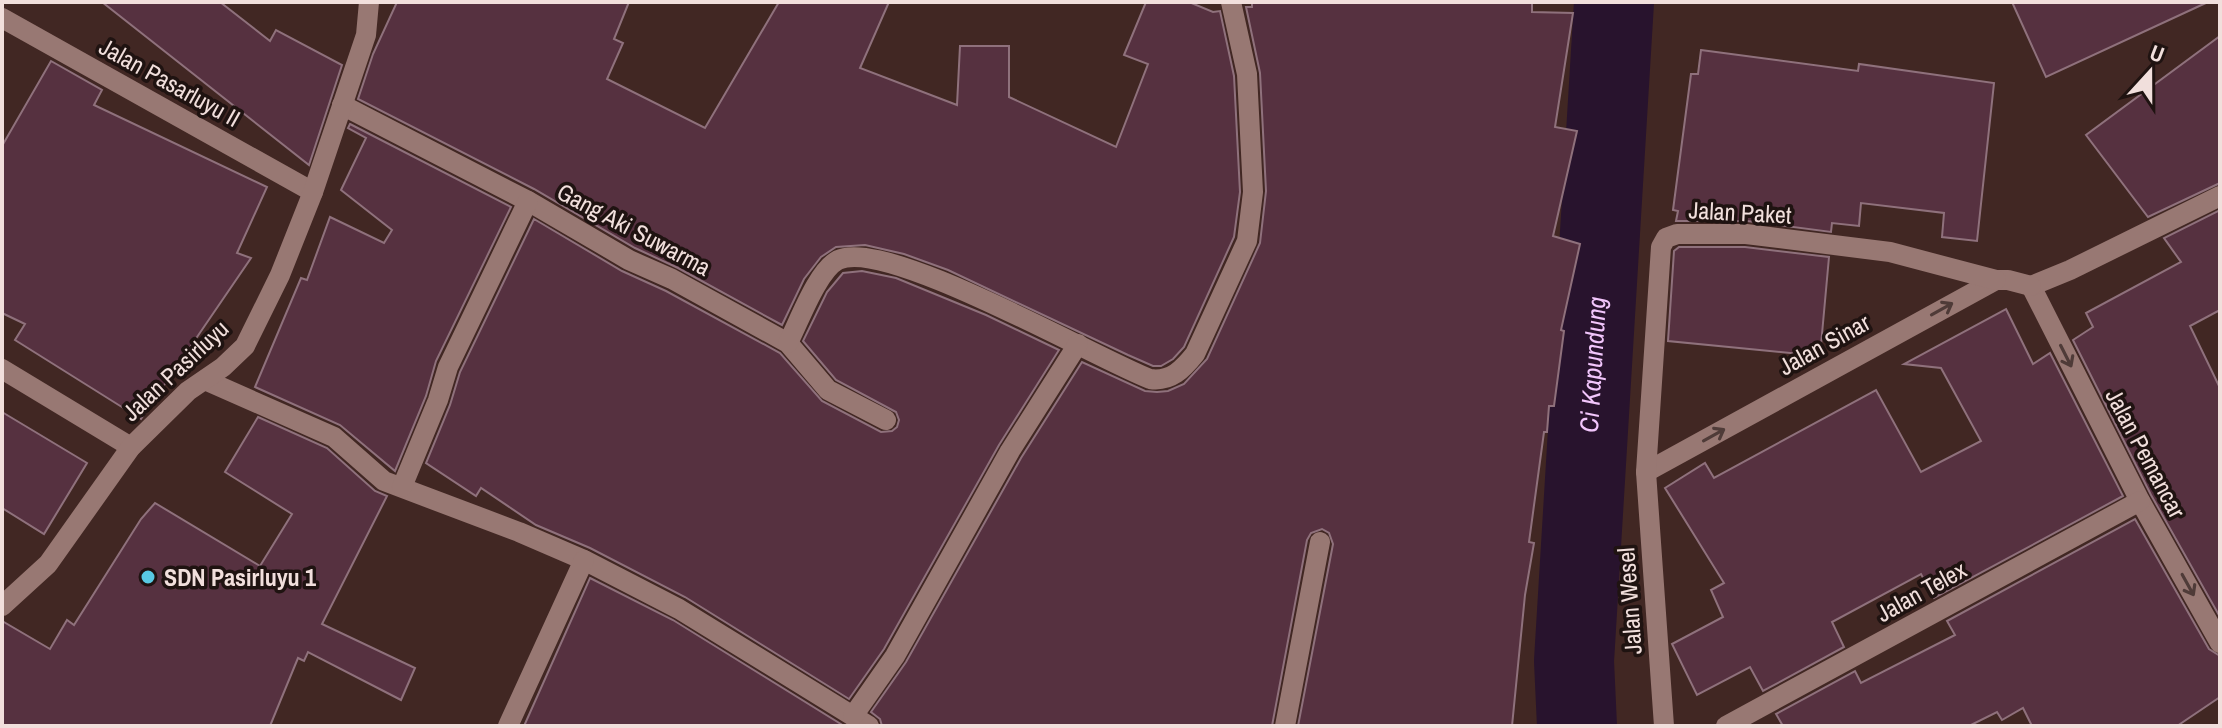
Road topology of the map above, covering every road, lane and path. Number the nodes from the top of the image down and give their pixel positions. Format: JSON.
{"nodes":[{"id":1,"x":369,"y":2,"type":"edge"},
{"id":2,"x":1231,"y":2,"type":"edge"},
{"id":3,"x":2,"y":18,"type":"edge"},
{"id":4,"x":342,"y":105,"type":"junction"},
{"id":5,"x":313,"y":192,"type":"junction"},
{"id":6,"x":2220,"y":196,"type":"edge"},
{"id":7,"x":528,"y":201,"type":"junction"},
{"id":8,"x":1996,"y":280,"type":"junction"},
{"id":9,"x":2031,"y":286,"type":"junction"},
{"id":10,"x":788,"y":343,"type":"junction"},
{"id":11,"x":1078,"y":344,"type":"junction"},
{"id":12,"x":2,"y":369,"type":"edge"},
{"id":13,"x":205,"y":380,"type":"junction"},
{"id":14,"x":886,"y":420,"type":"dead end"},
{"id":15,"x":131,"y":447,"type":"junction"},
{"id":16,"x":1646,"y":472,"type":"junction"},
{"id":17,"x":402,"y":487,"type":"junction"},
{"id":18,"x":2140,"y":501,"type":"junction"},
{"id":19,"x":1320,"y":542,"type":"dead end"},
{"id":20,"x":584,"y":560,"type":"junction"},
{"id":21,"x":2,"y":606,"type":"edge"},
{"id":22,"x":2220,"y":643,"type":"edge"},
{"id":23,"x":861,"y":721,"type":"edge"},
{"id":24,"x":508,"y":726,"type":"edge"},
{"id":25,"x":1285,"y":726,"type":"edge"},
{"id":26,"x":1664,"y":726,"type":"edge"},
{"id":27,"x":1726,"y":726,"type":"edge"}],
"edges":[{"from":1,"to":4,"type":"street","name":"Jalan Pasirluyu"},
{"from":2,"to":11,"type":"street"},
{"from":3,"to":5,"type":"street","name":"Jalan Pasarluyu II"},
{"from":4,"to":5,"type":"street","name":"Jalan Pasirluyu"},
{"from":4,"to":7,"type":"street","name":"Gang Aki Suwarma"},
{"from":5,"to":13,"type":"street","name":"Jalan Pasirluyu"},
{"from":6,"to":9,"type":"street"},
{"from":7,"to":10,"type":"street","name":"Gang Aki Suwarma"},
{"from":7,"to":17,"type":"street"},
{"from":8,"to":9,"type":"street"},
{"from":16,"to":8,"type":"street","name":"Jalan Sinar","one_way":true},
{"from":8,"to":16,"type":"street","name":"Jalan Paket"},
{"from":9,"to":18,"type":"street","name":"Jalan Pemancar","one_way":true},
{"from":10,"to":11,"type":"street"},
{"from":10,"to":14,"type":"street","name":"Gang Aki Suwarma"},
{"from":11,"to":23,"type":"street"},
{"from":12,"to":15,"type":"street"},
{"from":13,"to":15,"type":"street","name":"Jalan Pasirluyu"},
{"from":13,"to":17,"type":"street"},
{"from":15,"to":21,"type":"street","name":"Jalan Pasirluyu"},
{"from":16,"to":26,"type":"street","name":"Jalan Wesel"},
{"from":17,"to":20,"type":"street"},
{"from":18,"to":22,"type":"street","name":"Jalan Pemancar","one_way":true},
{"from":18,"to":27,"type":"street","name":"Jalan Telex"},
{"from":19,"to":25,"type":"street"},
{"from":20,"to":23,"type":"street"},
{"from":20,"to":24,"type":"street"}]}
